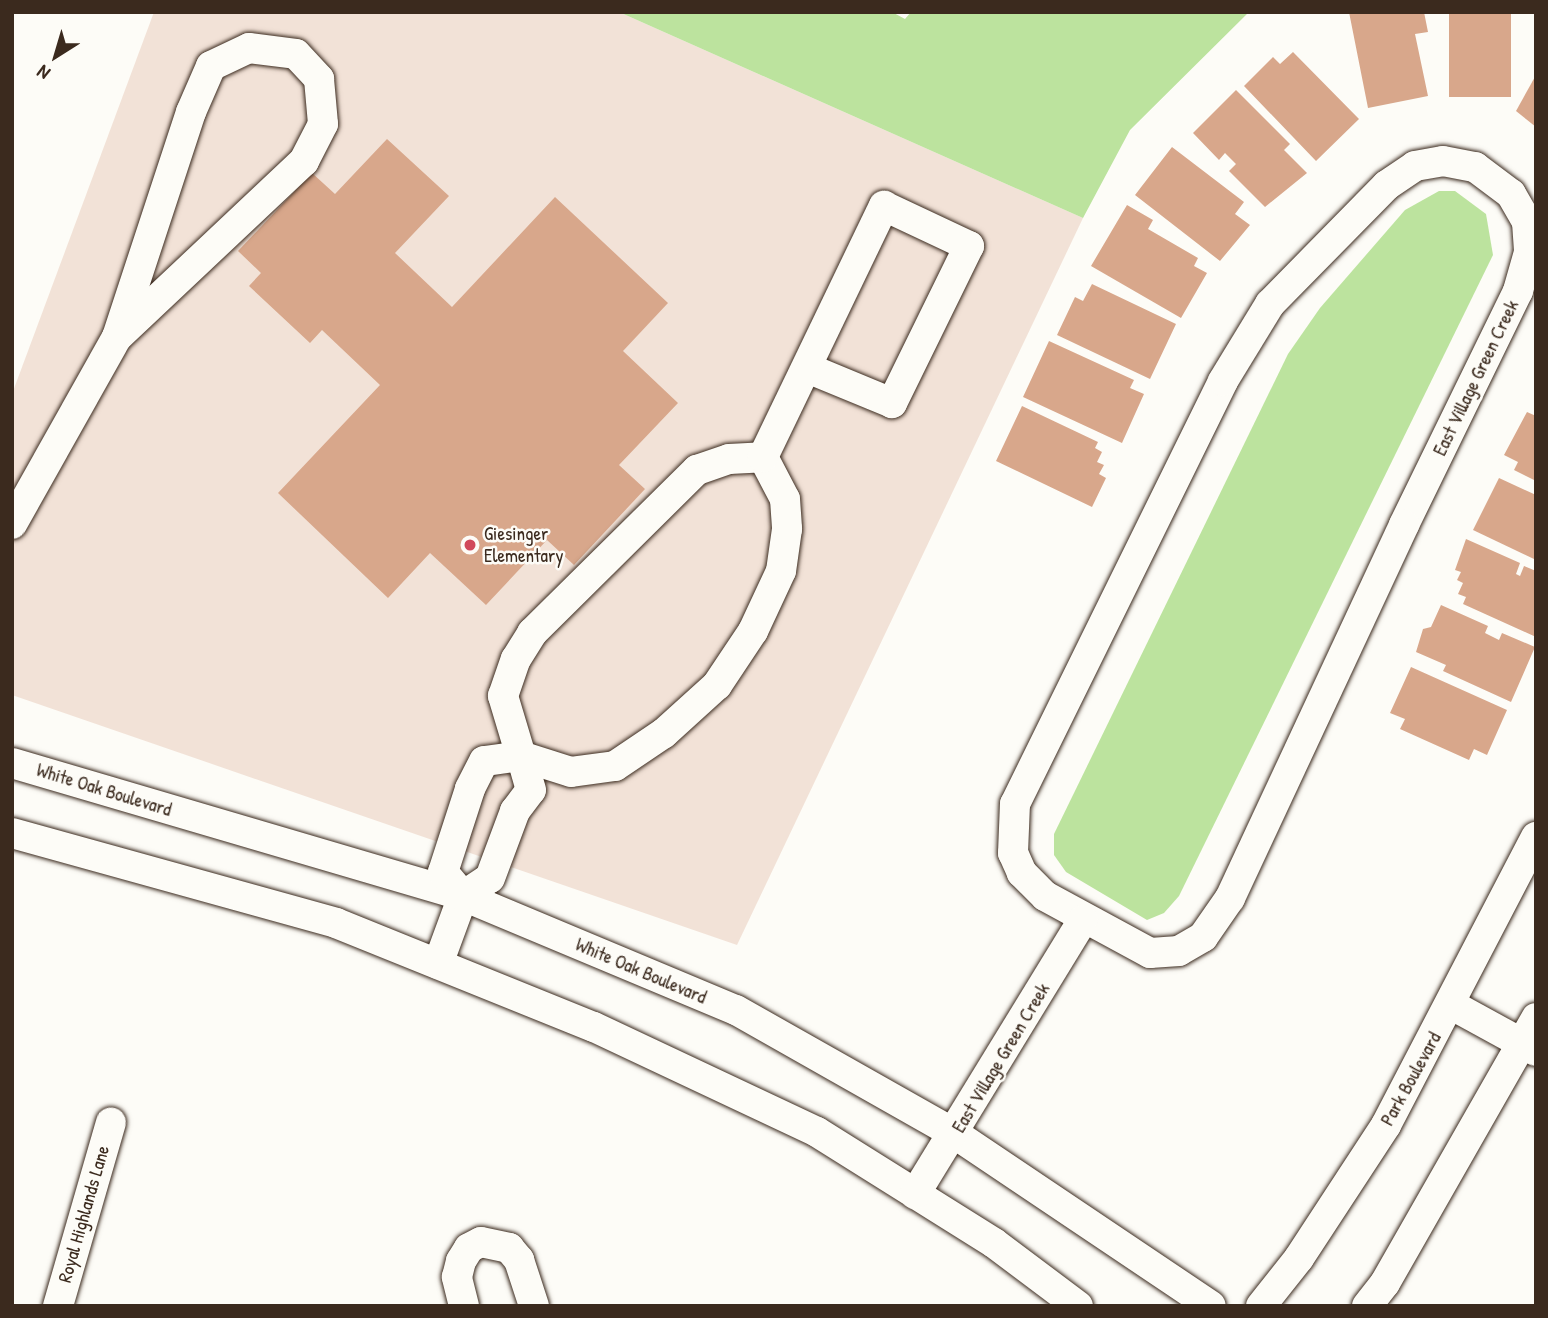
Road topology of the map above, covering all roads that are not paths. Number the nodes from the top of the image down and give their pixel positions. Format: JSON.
{"nodes":[{"id":1,"x":117,"y":337,"type":"junction"},
{"id":2,"x":807,"y":368,"type":"junction"},
{"id":3,"x":763,"y":457,"type":"junction"},
{"id":4,"x":12,"y":524,"type":"edge"},
{"id":5,"x":521,"y":756,"type":"junction"},
{"id":6,"x":12,"y":762,"type":"edge"},
{"id":7,"x":12,"y":833,"type":"edge"},
{"id":8,"x":1536,"y":837,"type":"edge"},
{"id":9,"x":463,"y":897,"type":"junction"},
{"id":10,"x":1083,"y":920,"type":"junction"},
{"id":11,"x":438,"y":964,"type":"junction"},
{"id":12,"x":1452,"y":1005,"type":"junction"},
{"id":13,"x":1536,"y":1017,"type":"edge"},
{"id":14,"x":1530,"y":1048,"type":"edge"},
{"id":15,"x":111,"y":1122,"type":"dead end"},
{"id":16,"x":955,"y":1134,"type":"junction"},
{"id":17,"x":915,"y":1194,"type":"junction"},
{"id":18,"x":58,"y":1306,"type":"edge"},
{"id":19,"x":464,"y":1306,"type":"edge"},
{"id":20,"x":534,"y":1306,"type":"edge"},
{"id":21,"x":1079,"y":1306,"type":"edge"},
{"id":22,"x":1211,"y":1306,"type":"edge"},
{"id":23,"x":1261,"y":1306,"type":"edge"},
{"id":24,"x":1367,"y":1306,"type":"edge"}],
"edges":[{"from":1,"to":1,"type":"street"},
{"from":1,"to":4,"type":"street"},
{"from":2,"to":2,"type":"street"},
{"from":2,"to":3,"type":"street"},
{"from":3,"to":5,"type":"street"},
{"from":3,"to":5,"type":"street"},
{"from":5,"to":9,"type":"street"},
{"from":5,"to":9,"type":"street"},
{"from":6,"to":9,"type":"street","name":"White Oak Boulevard"},
{"from":7,"to":11,"type":"street"},
{"from":8,"to":12,"type":"street","name":"Park Boulevard"},
{"from":9,"to":11,"type":"street"},
{"from":9,"to":16,"type":"street","name":"White Oak Boulevard"},
{"from":10,"to":10,"type":"street","name":"East Village Green Creek"},
{"from":10,"to":16,"type":"street","name":"East Village Green Creek"},
{"from":11,"to":17,"type":"street"},
{"from":12,"to":14,"type":"street"},
{"from":12,"to":23,"type":"street","name":"Park Boulevard"},
{"from":13,"to":14,"type":"street"},
{"from":14,"to":24,"type":"street"},
{"from":15,"to":18,"type":"street","name":"Royal Highlands Lane"},
{"from":16,"to":17,"type":"street","name":"East Village Green Creek"},
{"from":16,"to":22,"type":"street","name":"White Oak Boulevard"},
{"from":17,"to":21,"type":"street"},
{"from":19,"to":20,"type":"street"}]}
